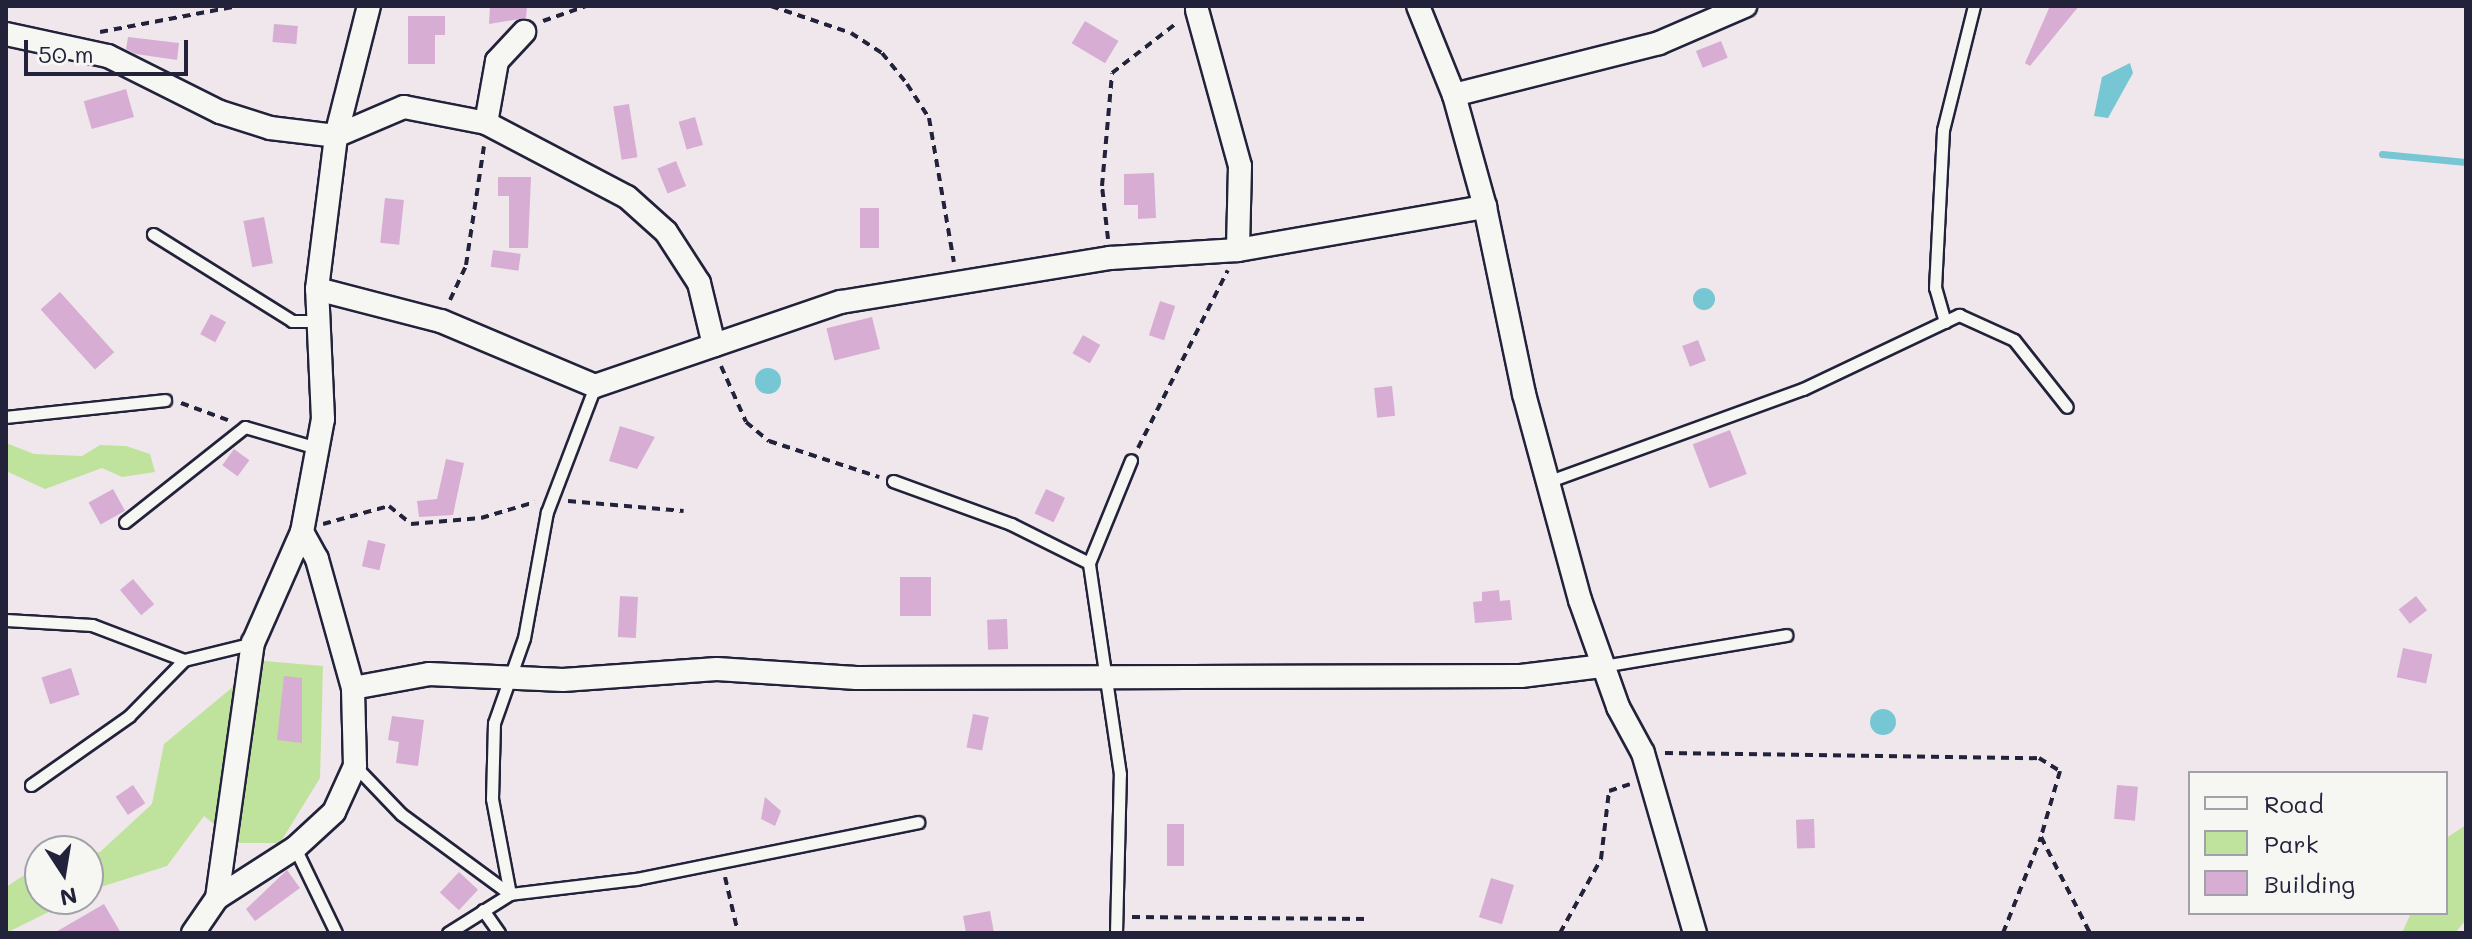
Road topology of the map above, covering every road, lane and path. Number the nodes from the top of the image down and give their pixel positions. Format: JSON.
{"nodes":[{"id":1,"x":237,"y":6,"type":"edge"},
{"id":2,"x":369,"y":6,"type":"edge"},
{"id":3,"x":586,"y":6,"type":"edge"},
{"id":4,"x":771,"y":6,"type":"edge"},
{"id":5,"x":1418,"y":6,"type":"edge"},
{"id":6,"x":1745,"y":6,"type":"edge"},
{"id":7,"x":1974,"y":6,"type":"edge"},
{"id":8,"x":1197,"y":10,"type":"joint"},
{"id":9,"x":524,"y":32,"type":"joint"},
{"id":10,"x":6,"y":34,"type":"edge"},
{"id":11,"x":74,"y":44,"type":"junction"},
{"id":12,"x":1454,"y":95,"type":"junction"},
{"id":13,"x":486,"y":123,"type":"junction"},
{"id":14,"x":336,"y":136,"type":"junction"},
{"id":15,"x":1485,"y":207,"type":"junction"},
{"id":16,"x":153,"y":234,"type":"dead end"},
{"id":17,"x":1238,"y":250,"type":"junction"},
{"id":18,"x":1110,"y":258,"type":"junction"},
{"id":19,"x":958,"y":284,"type":"junction"},
{"id":20,"x":317,"y":289,"type":"junction"},
{"id":21,"x":318,"y":321,"type":"junction"},
{"id":22,"x":441,"y":321,"type":"junction"},
{"id":23,"x":1945,"y":322,"type":"junction"},
{"id":24,"x":714,"y":345,"type":"junction"},
{"id":25,"x":595,"y":386,"type":"junction"},
{"id":26,"x":165,"y":400,"type":"joint"},
{"id":27,"x":2067,"y":407,"type":"dead end"},
{"id":28,"x":6,"y":417,"type":"edge"},
{"id":29,"x":245,"y":427,"type":"junction"},
{"id":30,"x":320,"y":449,"type":"junction"},
{"id":31,"x":1131,"y":460,"type":"joint"},
{"id":32,"x":893,"y":481,"type":"joint"},
{"id":33,"x":1547,"y":482,"type":"junction"},
{"id":34,"x":551,"y":501,"type":"junction"},
{"id":35,"x":684,"y":511,"type":"dead end"},
{"id":36,"x":125,"y":522,"type":"dead end"},
{"id":37,"x":302,"y":532,"type":"junction"},
{"id":38,"x":1089,"y":563,"type":"junction"},
{"id":39,"x":6,"y":620,"type":"edge"},
{"id":40,"x":1786,"y":635,"type":"dead end"},
{"id":41,"x":253,"y":643,"type":"junction"},
{"id":42,"x":184,"y":660,"type":"junction"},
{"id":43,"x":1603,"y":666,"type":"junction"},
{"id":44,"x":1105,"y":674,"type":"junction"},
{"id":45,"x":511,"y":675,"type":"junction"},
{"id":46,"x":353,"y":688,"type":"junction"},
{"id":47,"x":1643,"y":753,"type":"junction"},
{"id":48,"x":355,"y":766,"type":"junction"},
{"id":49,"x":1647,"y":778,"type":"junction"},
{"id":50,"x":31,"y":785,"type":"dead end"},
{"id":51,"x":918,"y":822,"type":"dead end"},
{"id":52,"x":2041,"y":837,"type":"junction"},
{"id":53,"x":295,"y":848,"type":"junction"},
{"id":54,"x":722,"y":863,"type":"junction"},
{"id":55,"x":510,"y":894,"type":"junction"},
{"id":56,"x":217,"y":898,"type":"junction"},
{"id":57,"x":483,"y":910,"type":"junction"},
{"id":58,"x":1369,"y":919,"type":"dead end"},
{"id":59,"x":1116,"y":927,"type":"edge"},
{"id":60,"x":193,"y":933,"type":"edge"},
{"id":61,"x":336,"y":933,"type":"edge"},
{"id":62,"x":448,"y":933,"type":"edge"},
{"id":63,"x":499,"y":933,"type":"edge"},
{"id":64,"x":738,"y":933,"type":"edge"},
{"id":65,"x":1560,"y":933,"type":"edge"},
{"id":66,"x":1695,"y":933,"type":"edge"},
{"id":67,"x":2003,"y":933,"type":"edge"},
{"id":68,"x":2090,"y":933,"type":"edge"}],
"edges":[{"from":1,"to":11,"type":"path"},
{"from":2,"to":14,"type":"street"},
{"from":3,"to":9,"type":"path"},
{"from":4,"to":19,"type":"path"},
{"from":5,"to":12,"type":"street"},
{"from":6,"to":12,"type":"street"},
{"from":7,"to":23,"type":"lane"},
{"from":8,"to":17,"type":"street"},
{"from":8,"to":18,"type":"path"},
{"from":9,"to":13,"type":"street"},
{"from":10,"to":11,"type":"street"},
{"from":11,"to":14,"type":"street"},
{"from":12,"to":15,"type":"street"},
{"from":13,"to":14,"type":"street"},
{"from":13,"to":22,"type":"path"},
{"from":13,"to":24,"type":"street"},
{"from":14,"to":20,"type":"street"},
{"from":15,"to":17,"type":"street"},
{"from":15,"to":33,"type":"street"},
{"from":16,"to":21,"type":"lane"},
{"from":17,"to":18,"type":"street"},
{"from":17,"to":31,"type":"path"},
{"from":18,"to":19,"type":"street"},
{"from":19,"to":24,"type":"street"},
{"from":20,"to":21,"type":"street"},
{"from":20,"to":22,"type":"street"},
{"from":21,"to":30,"type":"street"},
{"from":22,"to":25,"type":"street"},
{"from":23,"to":27,"type":"lane"},
{"from":23,"to":33,"type":"lane"},
{"from":24,"to":25,"type":"street"},
{"from":24,"to":32,"type":"path"},
{"from":25,"to":34,"type":"lane"},
{"from":26,"to":28,"type":"lane"},
{"from":26,"to":29,"type":"path"},
{"from":29,"to":30,"type":"lane"},
{"from":29,"to":36,"type":"lane"},
{"from":30,"to":37,"type":"street"},
{"from":31,"to":38,"type":"lane"},
{"from":32,"to":38,"type":"lane"},
{"from":33,"to":43,"type":"street"},
{"from":34,"to":35,"type":"path"},
{"from":34,"to":37,"type":"path"},
{"from":34,"to":45,"type":"lane"},
{"from":37,"to":41,"type":"street"},
{"from":37,"to":46,"type":"street"},
{"from":38,"to":44,"type":"lane"},
{"from":39,"to":42,"type":"lane"},
{"from":40,"to":43,"type":"lane"},
{"from":41,"to":42,"type":"lane"},
{"from":41,"to":56,"type":"street"},
{"from":42,"to":50,"type":"lane"},
{"from":43,"to":44,"type":"street"},
{"from":43,"to":47,"type":"street"},
{"from":44,"to":45,"type":"street"},
{"from":44,"to":59,"type":"lane"},
{"from":45,"to":46,"type":"street"},
{"from":45,"to":55,"type":"lane"},
{"from":46,"to":48,"type":"street"},
{"from":47,"to":49,"type":"street"},
{"from":47,"to":52,"type":"path"},
{"from":48,"to":53,"type":"street"},
{"from":48,"to":55,"type":"lane"},
{"from":49,"to":65,"type":"path"},
{"from":49,"to":66,"type":"street"},
{"from":51,"to":54,"type":"lane"},
{"from":52,"to":67,"type":"path"},
{"from":52,"to":68,"type":"path"},
{"from":53,"to":56,"type":"street"},
{"from":53,"to":61,"type":"lane"},
{"from":54,"to":55,"type":"lane"},
{"from":54,"to":64,"type":"path"},
{"from":55,"to":57,"type":"lane"},
{"from":56,"to":60,"type":"street"},
{"from":57,"to":62,"type":"lane"},
{"from":57,"to":63,"type":"lane"},
{"from":58,"to":59,"type":"path"}]}
